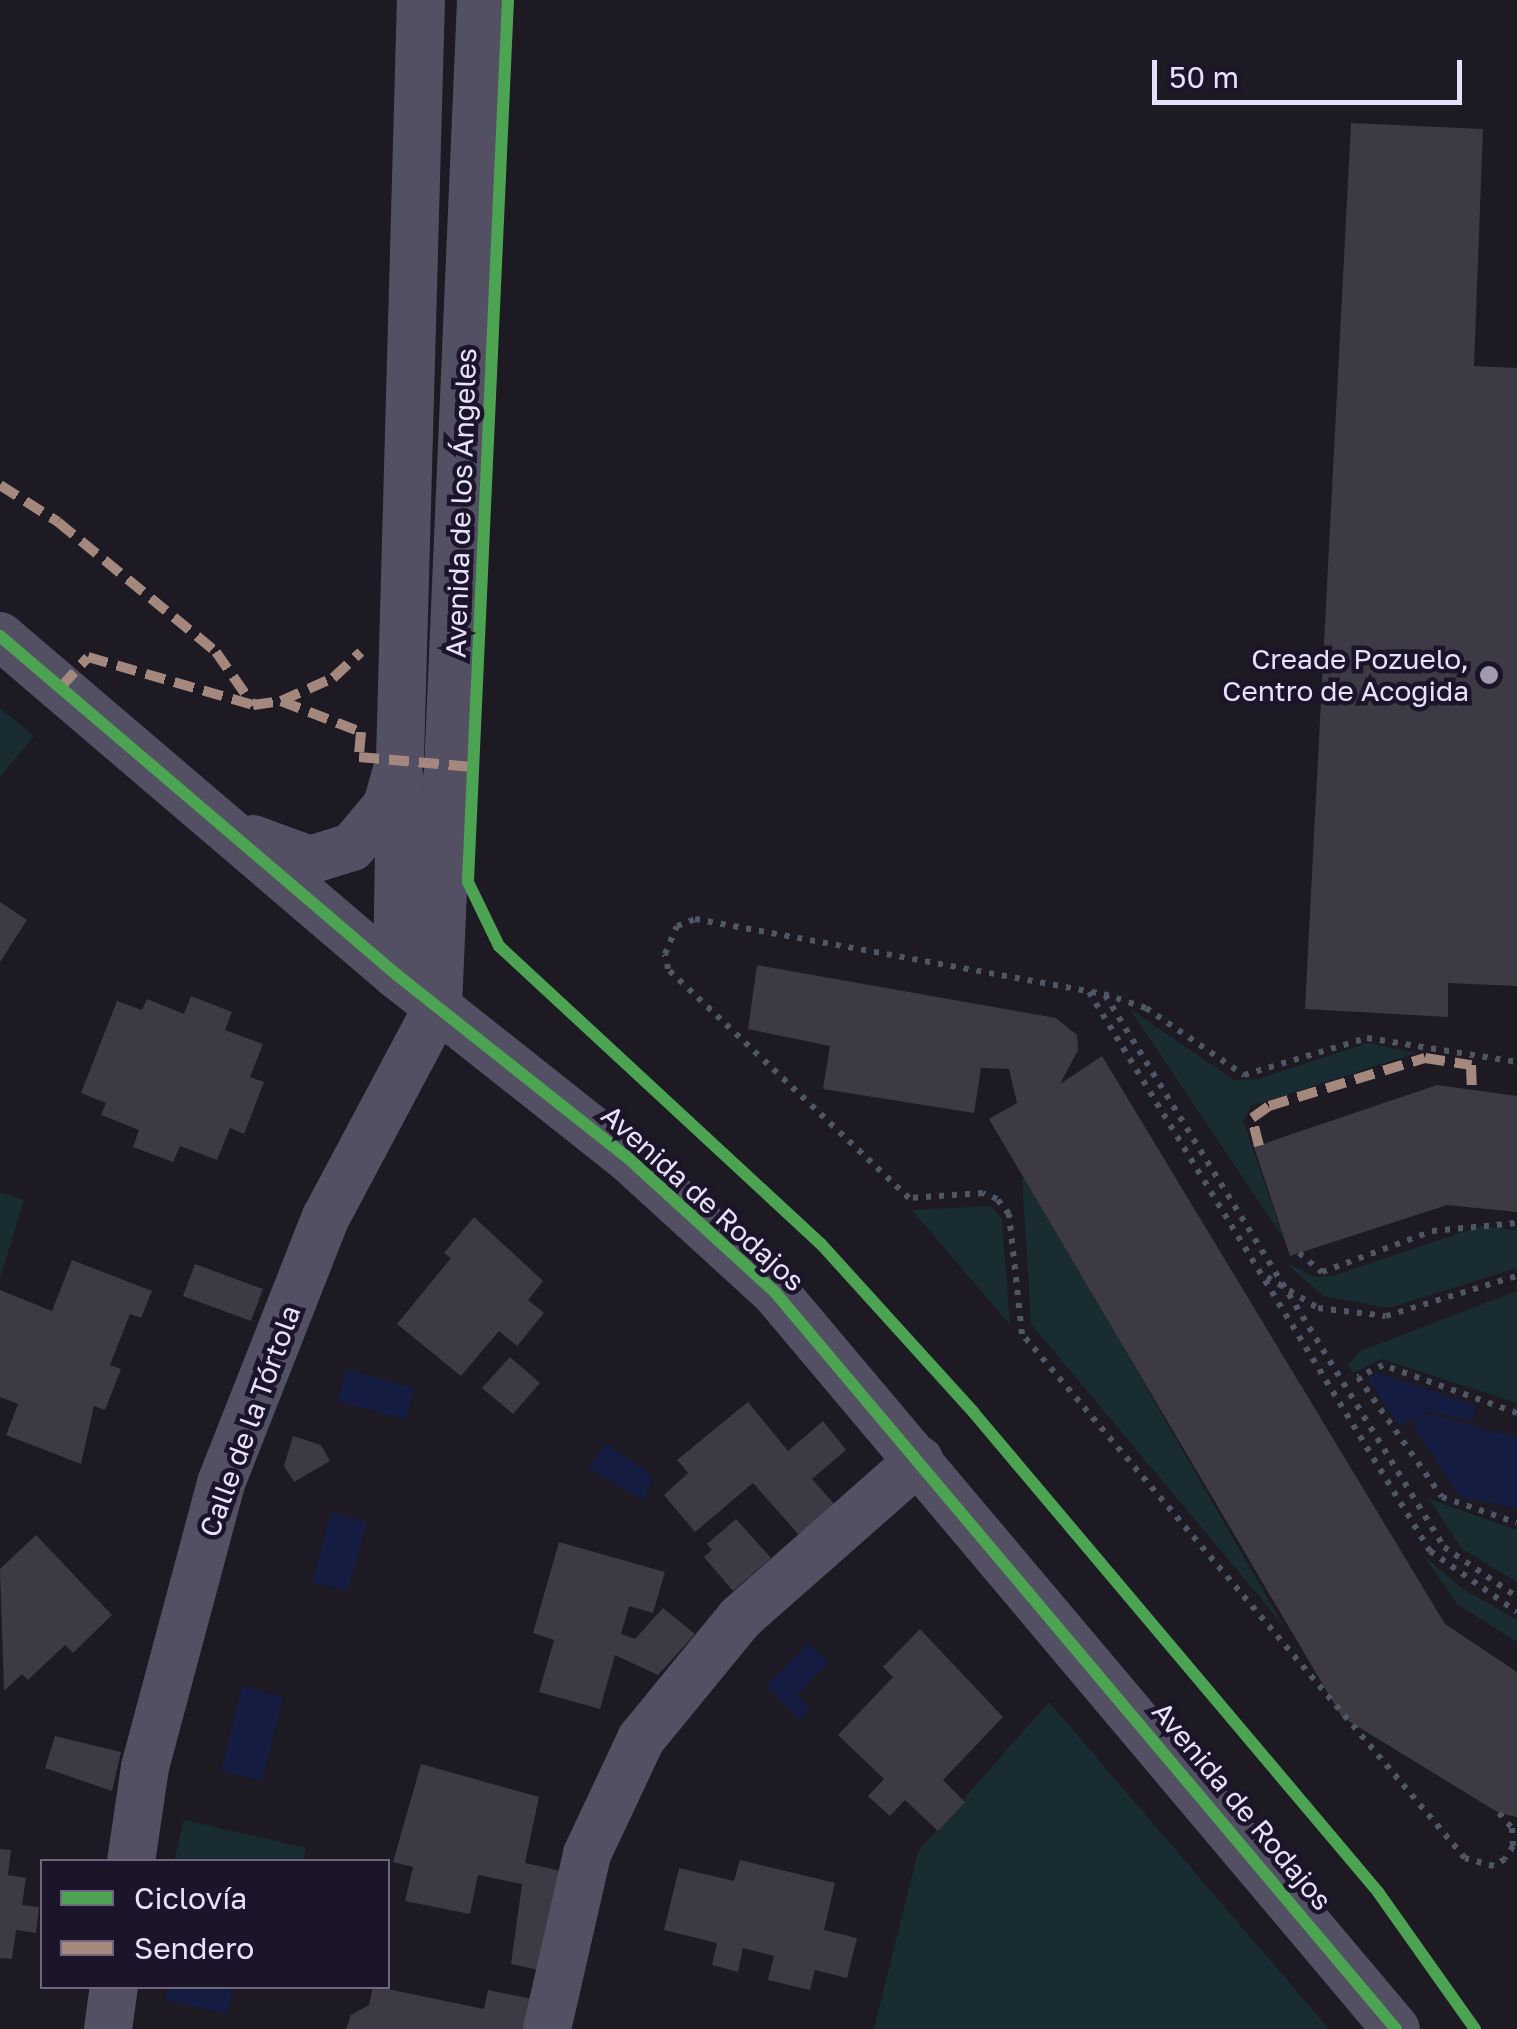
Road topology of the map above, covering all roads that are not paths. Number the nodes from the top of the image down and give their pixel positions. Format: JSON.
{"nodes":[{"id":1,"x":421,"y":0,"type":"edge"},
{"id":2,"x":481,"y":0,"type":"edge"},
{"id":3,"x":0,"y":636,"type":"edge"},
{"id":4,"x":400,"y":760,"type":"junction"},
{"id":5,"x":230,"y":830,"type":"junction"},
{"id":6,"x":397,"y":974,"type":"junction"},
{"id":7,"x":438,"y":1006,"type":"junction"},
{"id":8,"x":919,"y":1460,"type":"junction"},
{"id":9,"x":132,"y":1859,"type":"edge"},
{"id":10,"x":114,"y":1989,"type":"edge"},
{"id":11,"x":108,"y":2029,"type":"edge"},
{"id":12,"x":547,"y":2029,"type":"edge"},
{"id":13,"x":1396,"y":2029,"type":"edge"}],
"edges":[{"from":1,"to":4,"type":"street","name":"Avenida de los Ángeles"},
{"from":2,"to":7,"type":"street","name":"Avenida de los Ángeles"},
{"from":3,"to":5,"type":"street","name":"Avenida de Rodajos"},
{"from":4,"to":5,"type":"street","name":"Avenida de los Ángeles"},
{"from":4,"to":6,"type":"street"},
{"from":5,"to":6,"type":"street","name":"Avenida de Rodajos"},
{"from":6,"to":7,"type":"street","name":"Avenida de Rodajos"},
{"from":7,"to":8,"type":"street","name":"Avenida de Rodajos"},
{"from":7,"to":9,"type":"street","name":"Calle de la Tórtola"},
{"from":8,"to":12,"type":"street"},
{"from":8,"to":13,"type":"street","name":"Avenida de Rodajos"},
{"from":10,"to":11,"type":"street"}]}
